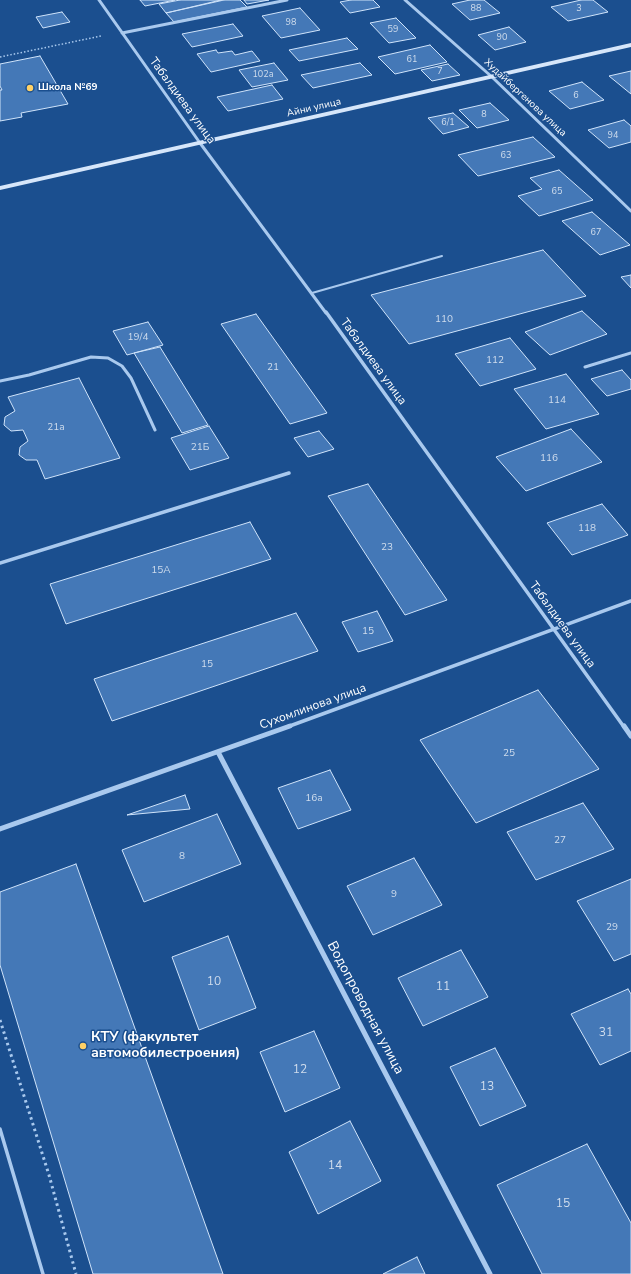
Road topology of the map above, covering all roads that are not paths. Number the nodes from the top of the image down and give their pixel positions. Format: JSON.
{"nodes":[{"id":1,"x":99,"y":0,"type":"edge"},
{"id":2,"x":287,"y":0,"type":"edge"},
{"id":3,"x":405,"y":0,"type":"edge"},
{"id":4,"x":122,"y":32,"type":"junction"},
{"id":5,"x":631,"y":45,"type":"edge"},
{"id":6,"x":492,"y":77,"type":"junction"},
{"id":7,"x":200,"y":143,"type":"junction"},
{"id":8,"x":0,"y":188,"type":"edge"},
{"id":9,"x":631,"y":211,"type":"edge"},
{"id":10,"x":442,"y":256,"type":"dead end"},
{"id":11,"x":312,"y":293,"type":"junction"},
{"id":12,"x":631,"y":353,"type":"edge"},
{"id":13,"x":585,"y":367,"type":"dead end"},
{"id":14,"x":0,"y":381,"type":"edge"},
{"id":15,"x":155,"y":430,"type":"dead end"},
{"id":16,"x":288,"y":473,"type":"dead end"},
{"id":17,"x":0,"y":563,"type":"edge"},
{"id":18,"x":631,"y":601,"type":"edge"},
{"id":19,"x":554,"y":629,"type":"junction"},
{"id":20,"x":631,"y":736,"type":"edge"},
{"id":21,"x":218,"y":752,"type":"junction"},
{"id":22,"x":0,"y":829,"type":"edge"},
{"id":23,"x":0,"y":1129,"type":"edge"},
{"id":24,"x":43,"y":1274,"type":"edge"},
{"id":25,"x":490,"y":1274,"type":"edge"}],
"edges":[{"from":1,"to":4,"type":"street","name":"Табалдиева улица"},
{"from":2,"to":4,"type":"street"},
{"from":3,"to":6,"type":"street","name":"Худайбергенова улица"},
{"from":4,"to":7,"type":"street","name":"Табалдиева улица"},
{"from":5,"to":6,"type":"street","name":"Айни улица"},
{"from":6,"to":7,"type":"street","name":"Айни улица"},
{"from":6,"to":9,"type":"street","name":"Худайбергенова улица"},
{"from":7,"to":8,"type":"street","name":"Айни улица"},
{"from":7,"to":11,"type":"street","name":"Табалдиева улица"},
{"from":10,"to":11,"type":"lane"},
{"from":11,"to":19,"type":"street","name":"Табалдиева улица"},
{"from":12,"to":13,"type":"lane"},
{"from":14,"to":15,"type":"lane"},
{"from":16,"to":17,"type":"street"},
{"from":18,"to":19,"type":"street","name":"Сухомлинова улица"},
{"from":19,"to":20,"type":"street","name":"Табалдиева улица"},
{"from":19,"to":21,"type":"street","name":"Сухомлинова улица"},
{"from":21,"to":22,"type":"street","name":"Сухомлинова улица"},
{"from":21,"to":25,"type":"street","name":"Водопроводная улица"},
{"from":23,"to":24,"type":"lane"}]}
